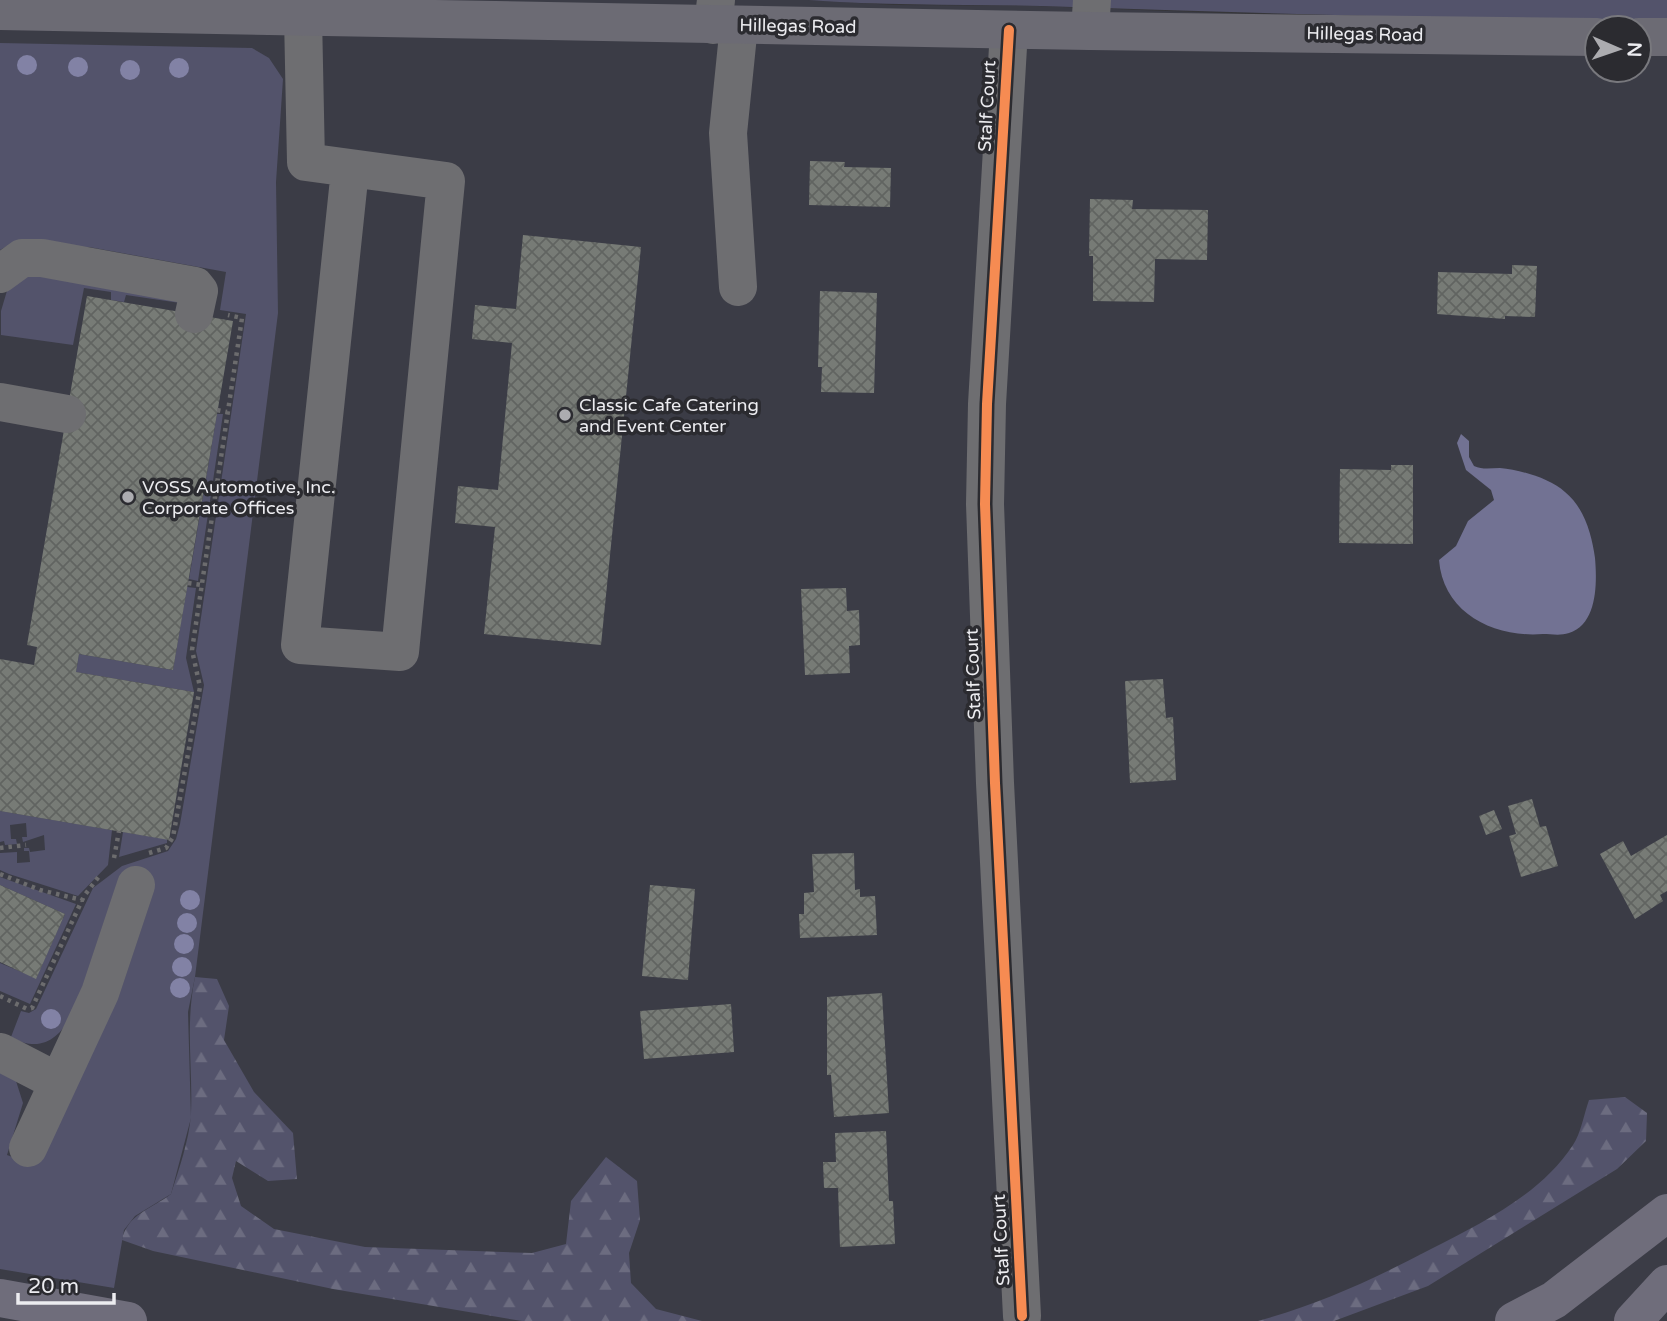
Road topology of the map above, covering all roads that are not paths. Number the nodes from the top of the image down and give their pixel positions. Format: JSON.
{"nodes":[{"id":1,"x":0,"y":10,"type":"edge"},
{"id":2,"x":303,"y":16,"type":"junction"},
{"id":3,"x":1091,"y":16,"type":"edge"},
{"id":4,"x":723,"y":17,"type":"edge"},
{"id":5,"x":1009,"y":30,"type":"junction"},
{"id":6,"x":1583,"y":36,"type":"edge"},
{"id":7,"x":350,"y":170,"type":"junction"},
{"id":8,"x":0,"y":274,"type":"edge"},
{"id":9,"x":738,"y":287,"type":"dead end"},
{"id":10,"x":205,"y":314,"type":"road end"},
{"id":11,"x":0,"y":402,"type":"edge"},
{"id":12,"x":67,"y":414,"type":"dead end"},
{"id":13,"x":123,"y":867,"type":"road end"},
{"id":14,"x":0,"y":1052,"type":"edge"},
{"id":15,"x":58,"y":1082,"type":"junction"},
{"id":16,"x":28,"y":1148,"type":"dead end"},
{"id":17,"x":1667,"y":1213,"type":"edge"},
{"id":18,"x":1667,"y":1284,"type":"edge"},
{"id":19,"x":0,"y":1298,"type":"edge"},
{"id":20,"x":1022,"y":1316,"type":"dead end"},
{"id":21,"x":128,"y":1321,"type":"edge"},
{"id":22,"x":1514,"y":1321,"type":"edge"},
{"id":23,"x":1633,"y":1321,"type":"edge"}],
"edges":[{"from":1,"to":2,"type":"main road","name":"Hillegas Road"},
{"from":2,"to":4,"type":"main road","name":"Hillegas Road"},
{"from":2,"to":7,"type":"street"},
{"from":3,"to":5,"type":"main road","name":"Hillegas Road"},
{"from":3,"to":6,"type":"main road","name":"Hillegas Road"},
{"from":4,"to":5,"type":"main road","name":"Hillegas Road"},
{"from":4,"to":9,"type":"street"},
{"from":5,"to":20,"type":"street","name":"Stalf Court"},
{"from":7,"to":7,"type":"street"},
{"from":8,"to":10,"type":"street"},
{"from":11,"to":12,"type":"street"},
{"from":13,"to":15,"type":"street"},
{"from":14,"to":15,"type":"street"},
{"from":15,"to":16,"type":"street"},
{"from":17,"to":22,"type":"highway"},
{"from":18,"to":23,"type":"highway"},
{"from":19,"to":21,"type":"highway"}]}
